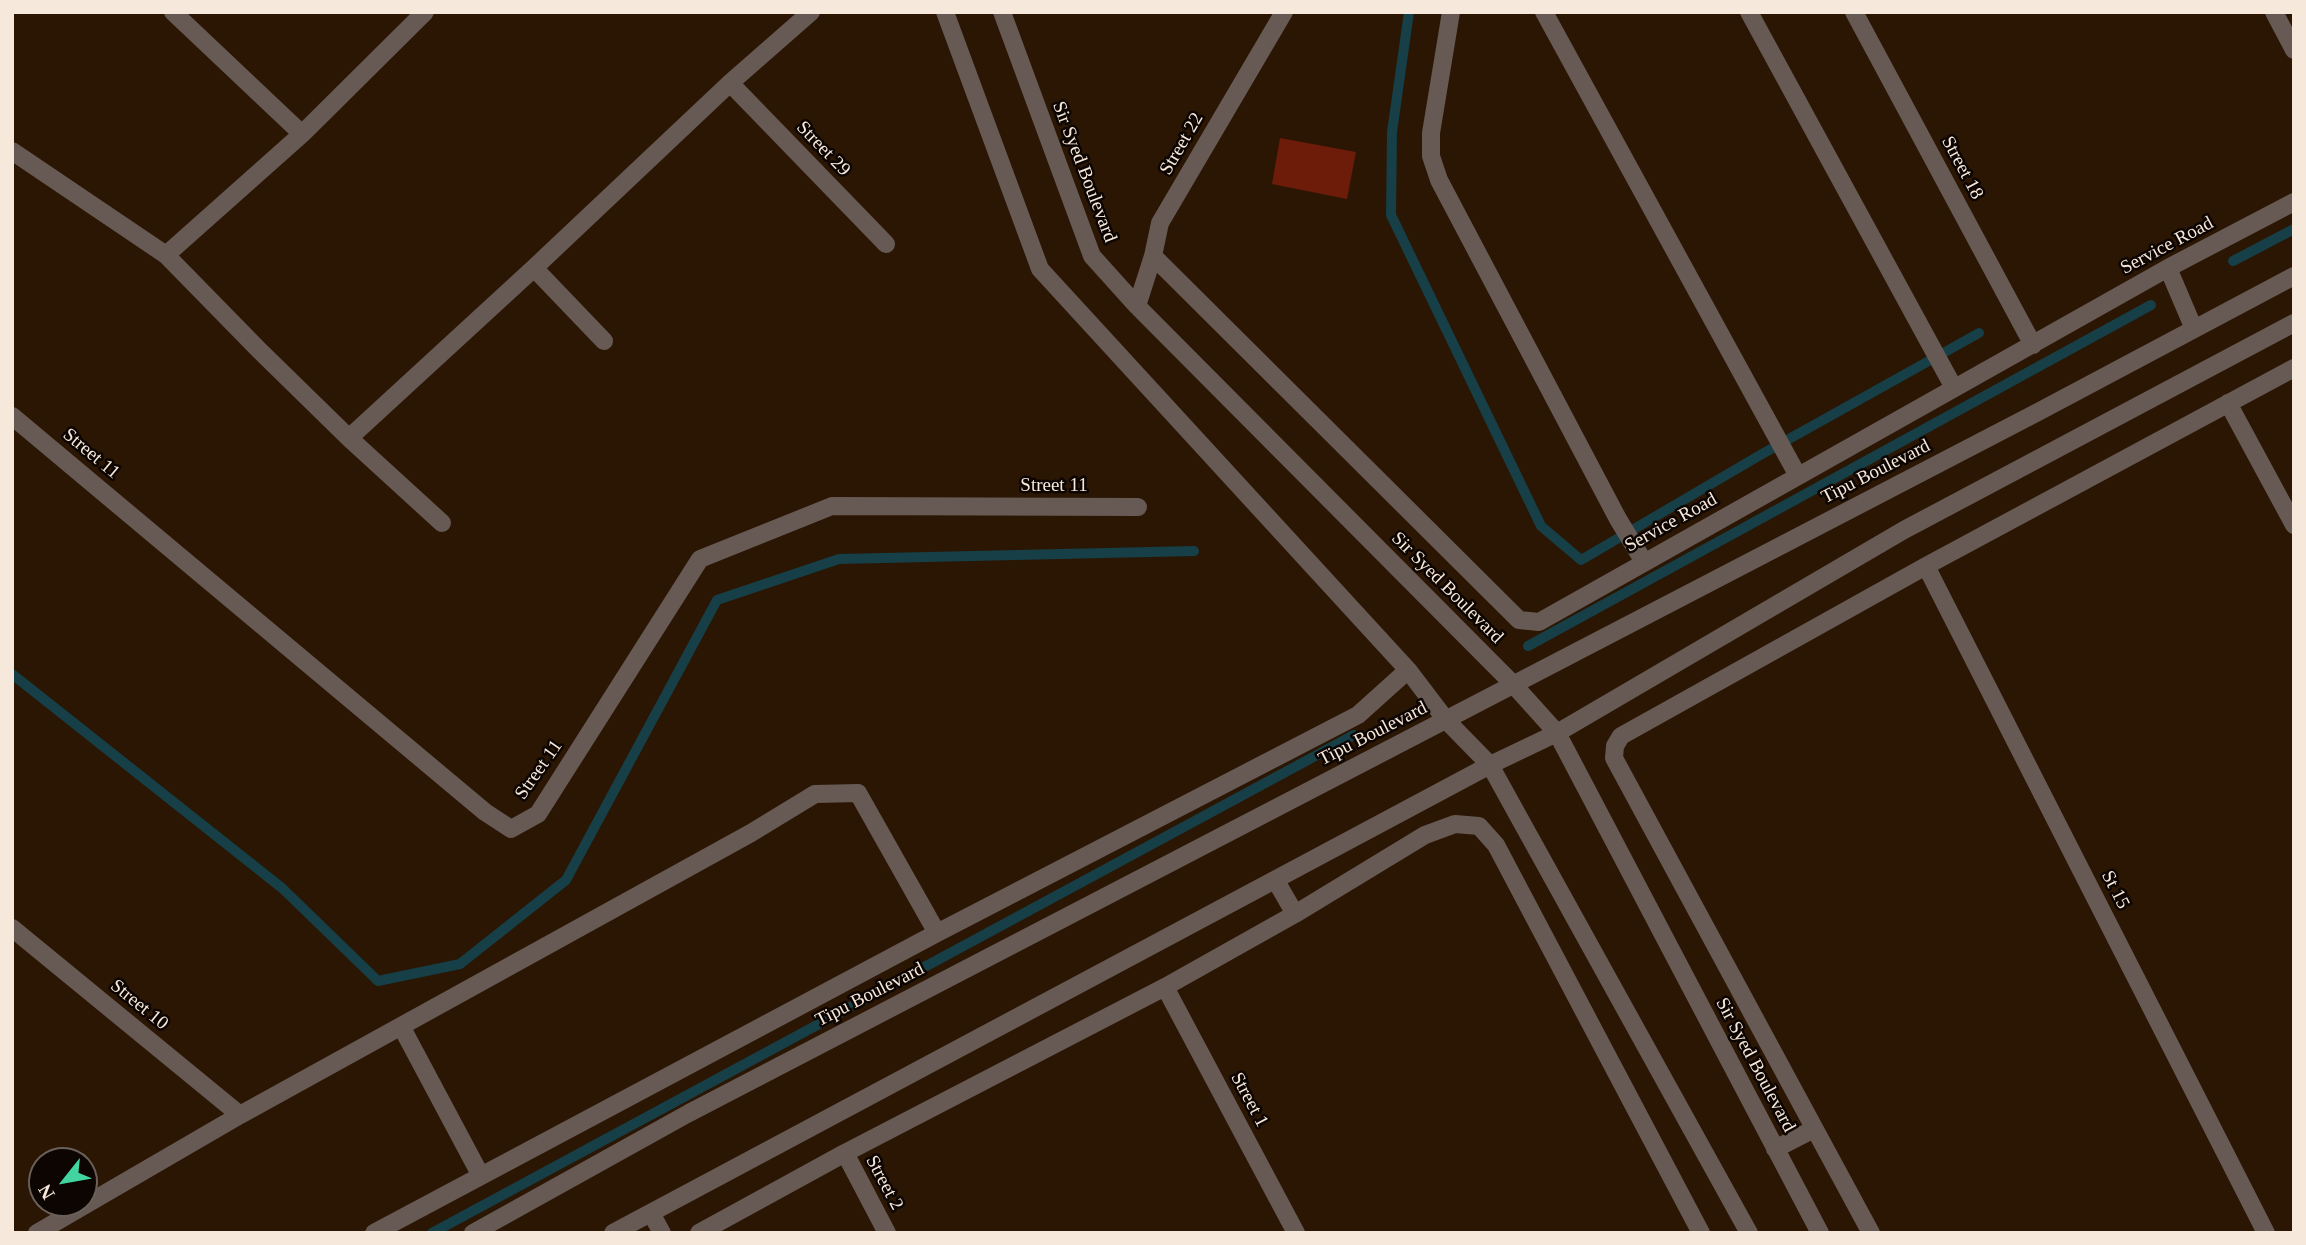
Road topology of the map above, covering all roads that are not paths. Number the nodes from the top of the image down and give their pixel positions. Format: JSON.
{"nodes":[{"id":1,"x":173,"y":12,"type":"edge"},
{"id":2,"x":425,"y":12,"type":"edge"},
{"id":3,"x":811,"y":12,"type":"edge"},
{"id":4,"x":945,"y":12,"type":"edge"},
{"id":5,"x":1002,"y":12,"type":"edge"},
{"id":6,"x":1284,"y":12,"type":"edge"},
{"id":7,"x":1451,"y":12,"type":"edge"},
{"id":8,"x":1544,"y":12,"type":"edge"},
{"id":9,"x":1749,"y":12,"type":"edge"},
{"id":10,"x":1854,"y":12,"type":"edge"},
{"id":11,"x":2274,"y":12,"type":"edge"},
{"id":12,"x":2294,"y":50,"type":"edge"},
{"id":13,"x":730,"y":83,"type":"junction"},
{"id":14,"x":302,"y":134,"type":"junction"},
{"id":15,"x":12,"y":151,"type":"edge"},
{"id":16,"x":2294,"y":202,"type":"edge"},
{"id":17,"x":886,"y":244,"type":"dead end"},
{"id":18,"x":166,"y":255,"type":"junction"},
{"id":19,"x":1153,"y":256,"type":"junction"},
{"id":20,"x":534,"y":268,"type":"junction"},
{"id":21,"x":2168,"y":268,"type":"junction"},
{"id":22,"x":2294,"y":276,"type":"edge"},
{"id":23,"x":1137,"y":306,"type":"junction"},
{"id":24,"x":2294,"y":323,"type":"edge"},
{"id":25,"x":2194,"y":330,"type":"junction"},
{"id":26,"x":604,"y":341,"type":"dead end"},
{"id":27,"x":2033,"y":345,"type":"junction"},
{"id":28,"x":2294,"y":368,"type":"edge"},
{"id":29,"x":1954,"y":388,"type":"junction"},
{"id":30,"x":2228,"y":403,"type":"junction"},
{"id":31,"x":12,"y":416,"type":"edge"},
{"id":32,"x":349,"y":438,"type":"junction"},
{"id":33,"x":1798,"y":476,"type":"junction"},
{"id":34,"x":1138,"y":508,"type":"dead end"},
{"id":35,"x":442,"y":523,"type":"dead end"},
{"id":36,"x":2294,"y":525,"type":"edge"},
{"id":37,"x":1644,"y":562,"type":"junction"},
{"id":38,"x":1926,"y":566,"type":"junction"},
{"id":39,"x":1408,"y":670,"type":"junction"},
{"id":40,"x":1513,"y":683,"type":"junction"},
{"id":41,"x":1446,"y":720,"type":"junction"},
{"id":42,"x":1557,"y":733,"type":"junction"},
{"id":43,"x":1490,"y":765,"type":"junction"},
{"id":44,"x":1276,"y":881,"type":"junction"},
{"id":45,"x":1295,"y":915,"type":"junction"},
{"id":46,"x":12,"y":928,"type":"edge"},
{"id":47,"x":937,"y":933,"type":"junction"},
{"id":48,"x":1165,"y":987,"type":"junction"},
{"id":49,"x":401,"y":1026,"type":"junction"},
{"id":50,"x":240,"y":1115,"type":"junction"},
{"id":51,"x":1814,"y":1129,"type":"junction"},
{"id":52,"x":1775,"y":1149,"type":"junction"},
{"id":53,"x":845,"y":1153,"type":"junction"},
{"id":54,"x":481,"y":1176,"type":"junction"},
{"id":55,"x":651,"y":1213,"type":"junction"},
{"id":56,"x":37,"y":1233,"type":"edge"},
{"id":57,"x":374,"y":1233,"type":"edge"},
{"id":58,"x":473,"y":1233,"type":"edge"},
{"id":59,"x":613,"y":1233,"type":"edge"},
{"id":60,"x":662,"y":1233,"type":"edge"},
{"id":61,"x":699,"y":1233,"type":"edge"},
{"id":62,"x":887,"y":1233,"type":"edge"},
{"id":63,"x":1296,"y":1233,"type":"edge"},
{"id":64,"x":1701,"y":1233,"type":"edge"},
{"id":65,"x":1749,"y":1233,"type":"edge"},
{"id":66,"x":1820,"y":1233,"type":"edge"},
{"id":67,"x":1871,"y":1233,"type":"edge"},
{"id":68,"x":2266,"y":1233,"type":"edge"}],
"edges":[{"from":1,"to":14,"type":"street"},
{"from":2,"to":14,"type":"street"},
{"from":3,"to":13,"type":"street"},
{"from":4,"to":39,"type":"street"},
{"from":5,"to":23,"type":"street","name":"Sir Syed Boulevard"},
{"from":6,"to":19,"type":"street","name":"Street 22"},
{"from":7,"to":37,"type":"street"},
{"from":8,"to":33,"type":"street"},
{"from":9,"to":29,"type":"street"},
{"from":10,"to":27,"type":"street","name":"Street 18"},
{"from":11,"to":12,"type":"street"},
{"from":13,"to":17,"type":"street","name":"Street 29"},
{"from":13,"to":20,"type":"street"},
{"from":14,"to":18,"type":"street"},
{"from":15,"to":18,"type":"street"},
{"from":16,"to":21,"type":"street","name":"Service Road"},
{"from":18,"to":32,"type":"street"},
{"from":19,"to":23,"type":"street","name":"Street 22"},
{"from":19,"to":37,"type":"street","name":"Service Road"},
{"from":20,"to":26,"type":"street"},
{"from":20,"to":32,"type":"street"},
{"from":21,"to":25,"type":"street"},
{"from":21,"to":27,"type":"street","name":"Service Road"},
{"from":22,"to":25,"type":"street","name":"Tipu Boulevard"},
{"from":23,"to":40,"type":"street","name":"Sir Syed Boulevard"},
{"from":24,"to":42,"type":"street"},
{"from":25,"to":40,"type":"street","name":"Tipu Boulevard"},
{"from":27,"to":29,"type":"street","name":"Service Road"},
{"from":28,"to":30,"type":"street"},
{"from":29,"to":33,"type":"street","name":"Service Road"},
{"from":30,"to":36,"type":"street"},
{"from":30,"to":38,"type":"street"},
{"from":31,"to":34,"type":"street","name":"Street 11"},
{"from":32,"to":35,"type":"street"},
{"from":33,"to":37,"type":"street","name":"Service Road"},
{"from":38,"to":51,"type":"street"},
{"from":38,"to":68,"type":"street","name":"St 15"},
{"from":39,"to":41,"type":"street"},
{"from":39,"to":47,"type":"street"},
{"from":40,"to":41,"type":"street","name":"Tipu Boulevard"},
{"from":40,"to":42,"type":"street","name":"Sir Syed Boulevard"},
{"from":41,"to":43,"type":"street"},
{"from":41,"to":58,"type":"street","name":"Tipu Boulevard"},
{"from":42,"to":43,"type":"street"},
{"from":42,"to":52,"type":"street","name":"Sir Syed Boulevard"},
{"from":43,"to":44,"type":"street"},
{"from":43,"to":65,"type":"street"},
{"from":44,"to":45,"type":"street"},
{"from":44,"to":55,"type":"street"},
{"from":45,"to":48,"type":"street"},
{"from":45,"to":64,"type":"street"},
{"from":46,"to":50,"type":"street","name":"Street 10"},
{"from":47,"to":49,"type":"street"},
{"from":47,"to":54,"type":"street"},
{"from":48,"to":53,"type":"street"},
{"from":48,"to":63,"type":"street","name":"Street 1"},
{"from":49,"to":50,"type":"street"},
{"from":49,"to":54,"type":"street"},
{"from":50,"to":56,"type":"street"},
{"from":51,"to":52,"type":"street"},
{"from":51,"to":67,"type":"street"},
{"from":52,"to":66,"type":"street","name":"Sir Syed Boulevard"},
{"from":53,"to":61,"type":"street"},
{"from":53,"to":62,"type":"street","name":"Street 2"},
{"from":54,"to":57,"type":"street"},
{"from":55,"to":59,"type":"street"},
{"from":55,"to":60,"type":"street"}]}
